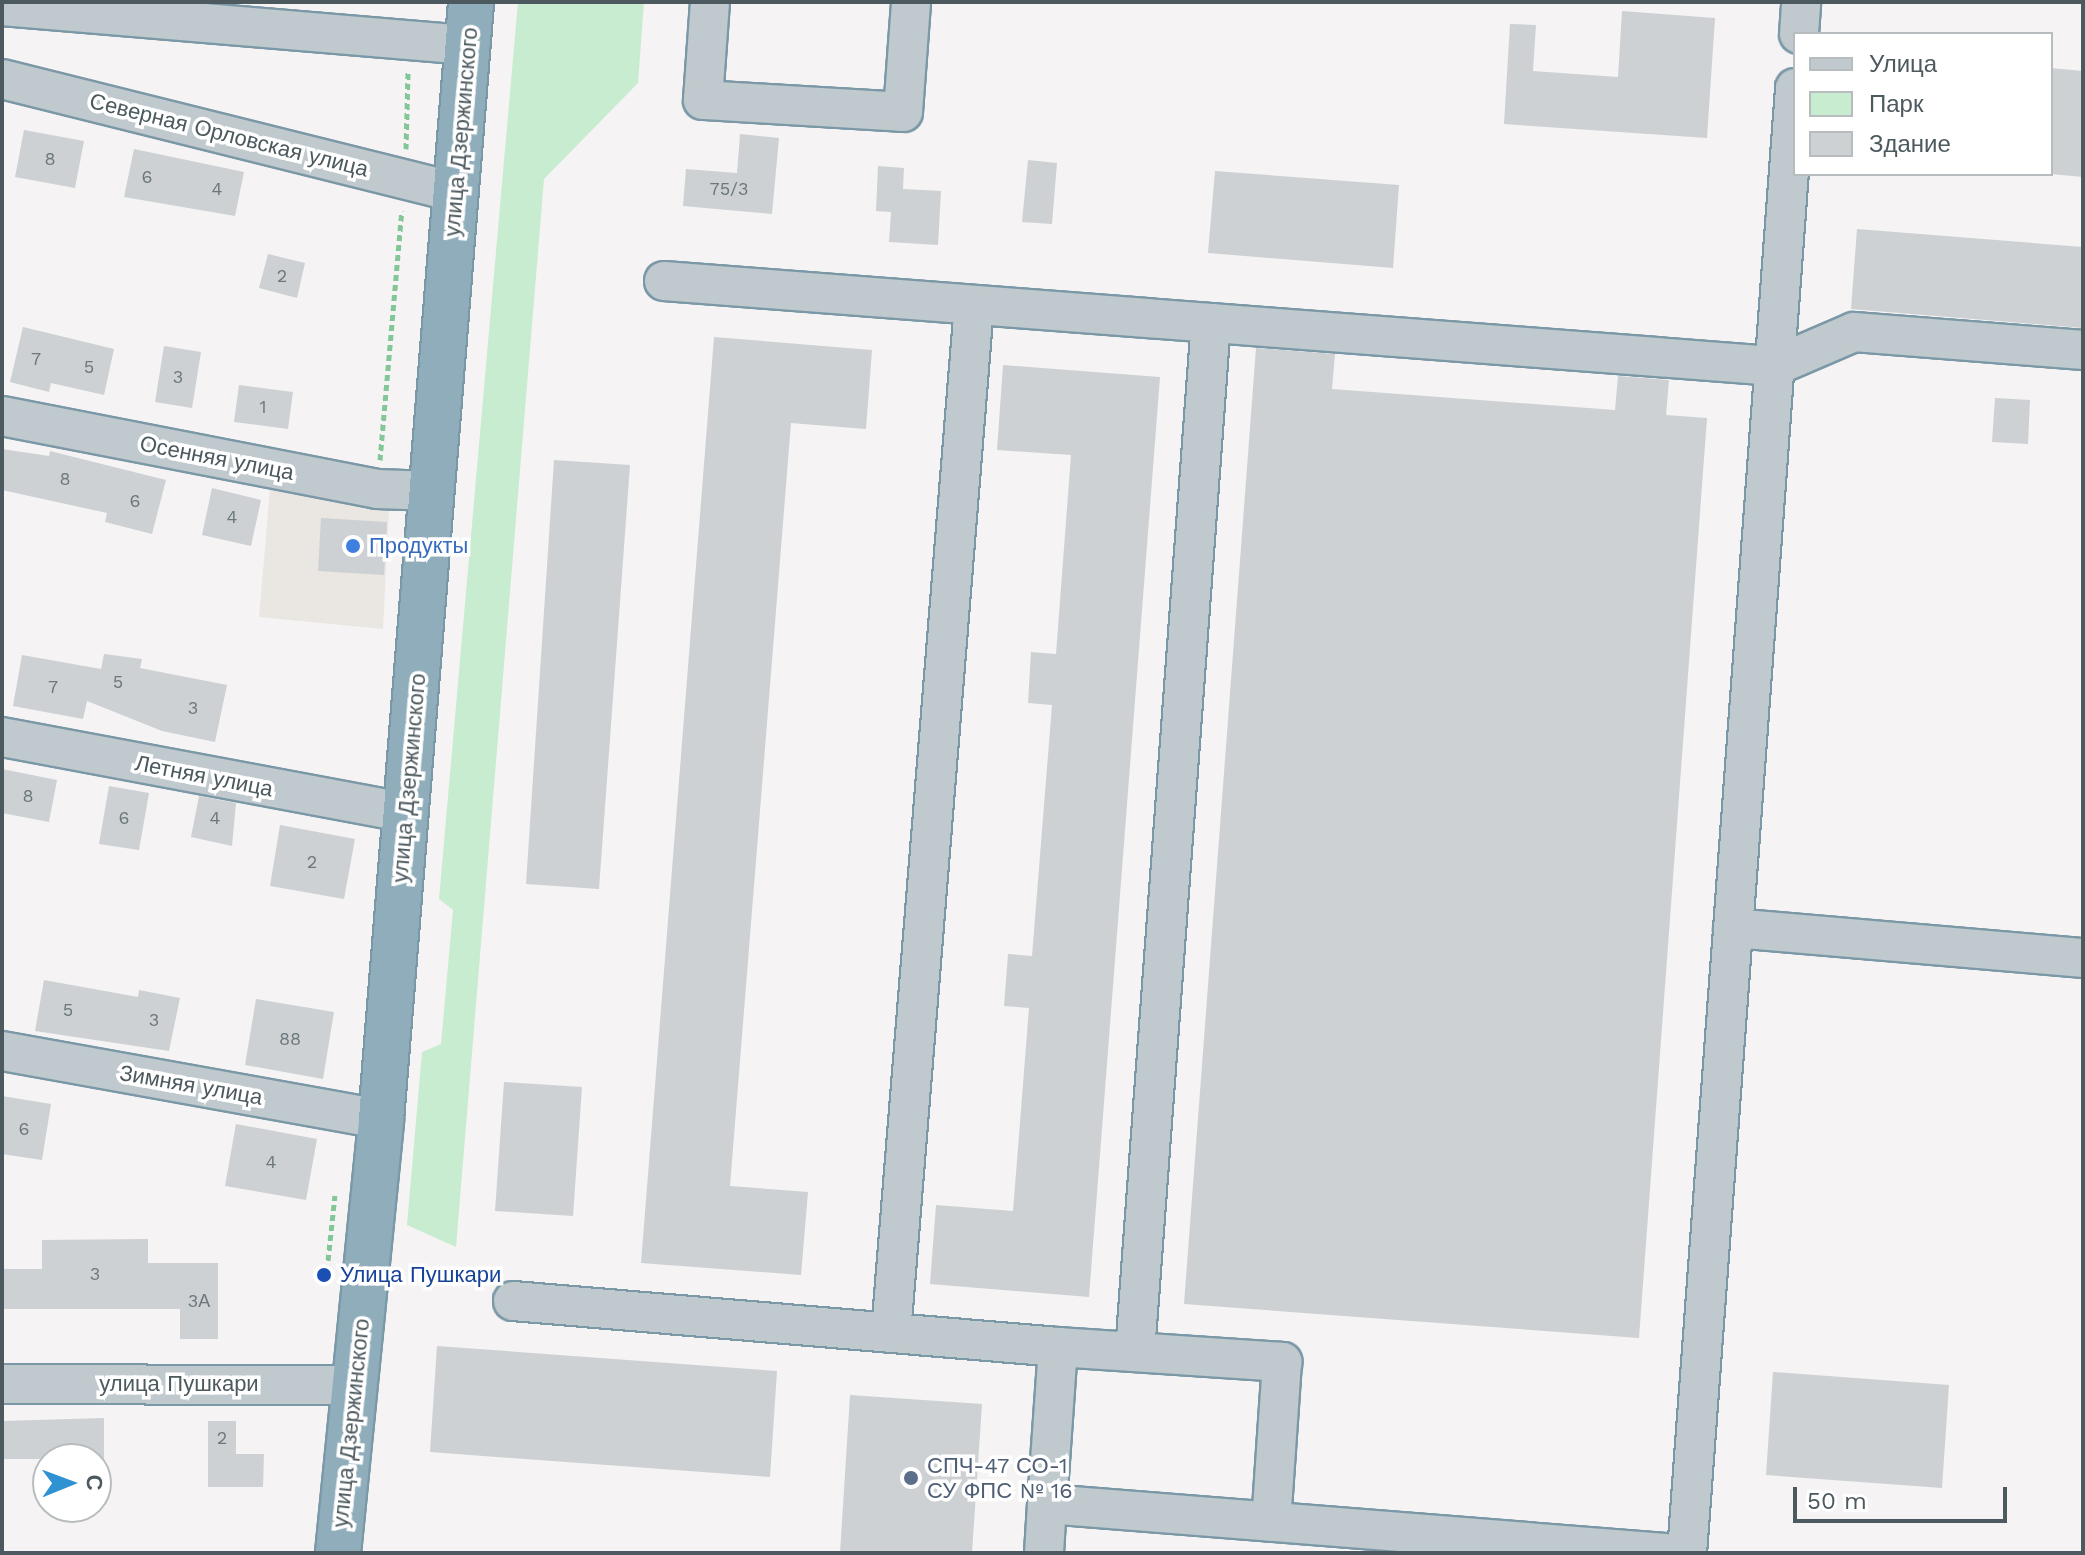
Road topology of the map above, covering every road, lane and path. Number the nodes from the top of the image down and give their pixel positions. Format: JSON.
{"nodes":[{"id":1,"x":471,"y":2,"type":"edge"},
{"id":2,"x":710,"y":2,"type":"edge"},
{"id":3,"x":911,"y":2,"type":"edge"},
{"id":4,"x":1801,"y":2,"type":"edge"},
{"id":5,"x":2,"y":6,"type":"edge"},
{"id":6,"x":112,"y":9,"type":"edge"},
{"id":7,"x":207,"y":13,"type":"edge"},
{"id":8,"x":1799,"y":32,"type":"edge"},
{"id":9,"x":468,"y":45,"type":"junction"},
{"id":10,"x":2,"y":79,"type":"edge"},
{"id":11,"x":1793,"y":116,"type":"edge"},
{"id":12,"x":456,"y":192,"type":"junction"},
{"id":13,"x":664,"y":281,"type":"dead end"},
{"id":14,"x":974,"y":305,"type":"junction"},
{"id":15,"x":1211,"y":323,"type":"junction"},
{"id":16,"x":2083,"y":350,"type":"edge"},
{"id":17,"x":1775,"y":366,"type":"junction"},
{"id":18,"x":2,"y":416,"type":"edge"},
{"id":19,"x":433,"y":491,"type":"junction"},
{"id":20,"x":2,"y":737,"type":"edge"},
{"id":21,"x":407,"y":813,"type":"junction"},
{"id":22,"x":1733,"y":928,"type":"junction"},
{"id":23,"x":2083,"y":958,"type":"edge"},
{"id":24,"x":2,"y":1051,"type":"edge"},
{"id":25,"x":381,"y":1119,"type":"junction"},
{"id":26,"x":513,"y":1301,"type":"dead end"},
{"id":27,"x":891,"y":1333,"type":"junction"},
{"id":28,"x":1058,"y":1347,"type":"junction"},
{"id":29,"x":1135,"y":1352,"type":"junction"},
{"id":30,"x":2,"y":1384,"type":"edge"},
{"id":31,"x":355,"y":1385,"type":"junction"},
{"id":32,"x":1047,"y":1504,"type":"junction"},
{"id":33,"x":1271,"y":1522,"type":"junction"},
{"id":34,"x":338,"y":1553,"type":"edge"},
{"id":35,"x":1044,"y":1553,"type":"edge"},
{"id":36,"x":1665,"y":1553,"type":"edge"},
{"id":37,"x":1687,"y":1553,"type":"edge"}],
"edges":[{"from":1,"to":9,"type":"highway","name":"улица Дзержинского"},
{"from":2,"to":3,"type":"street"},
{"from":4,"to":8,"type":"street"},
{"from":5,"to":6,"type":"street"},
{"from":6,"to":7,"type":"street"},
{"from":7,"to":9,"type":"street"},
{"from":9,"to":12,"type":"highway","name":"улица Дзержинского"},
{"from":10,"to":12,"type":"street","name":"Северная Орловская улица"},
{"from":11,"to":17,"type":"street"},
{"from":12,"to":19,"type":"highway","name":"улица Дзержинского"},
{"from":13,"to":14,"type":"street"},
{"from":14,"to":15,"type":"street"},
{"from":14,"to":27,"type":"street"},
{"from":15,"to":17,"type":"street"},
{"from":15,"to":29,"type":"street"},
{"from":16,"to":17,"type":"street"},
{"from":17,"to":22,"type":"street"},
{"from":18,"to":19,"type":"street","name":"Осенняя улица"},
{"from":19,"to":21,"type":"highway","name":"улица Дзержинского"},
{"from":20,"to":21,"type":"street","name":"Летняя улица"},
{"from":21,"to":25,"type":"highway","name":"улица Дзержинского"},
{"from":22,"to":23,"type":"street"},
{"from":22,"to":37,"type":"street"},
{"from":24,"to":25,"type":"street","name":"Зимняя улица"},
{"from":25,"to":31,"type":"highway","name":"улица Дзержинского"},
{"from":26,"to":27,"type":"street"},
{"from":27,"to":28,"type":"street"},
{"from":28,"to":29,"type":"street"},
{"from":28,"to":32,"type":"street"},
{"from":29,"to":33,"type":"street"},
{"from":30,"to":31,"type":"street","name":"улица Пушкари"},
{"from":31,"to":34,"type":"highway","name":"улица Дзержинского"},
{"from":32,"to":33,"type":"street"},
{"from":32,"to":35,"type":"street"},
{"from":33,"to":36,"type":"street"}]}
